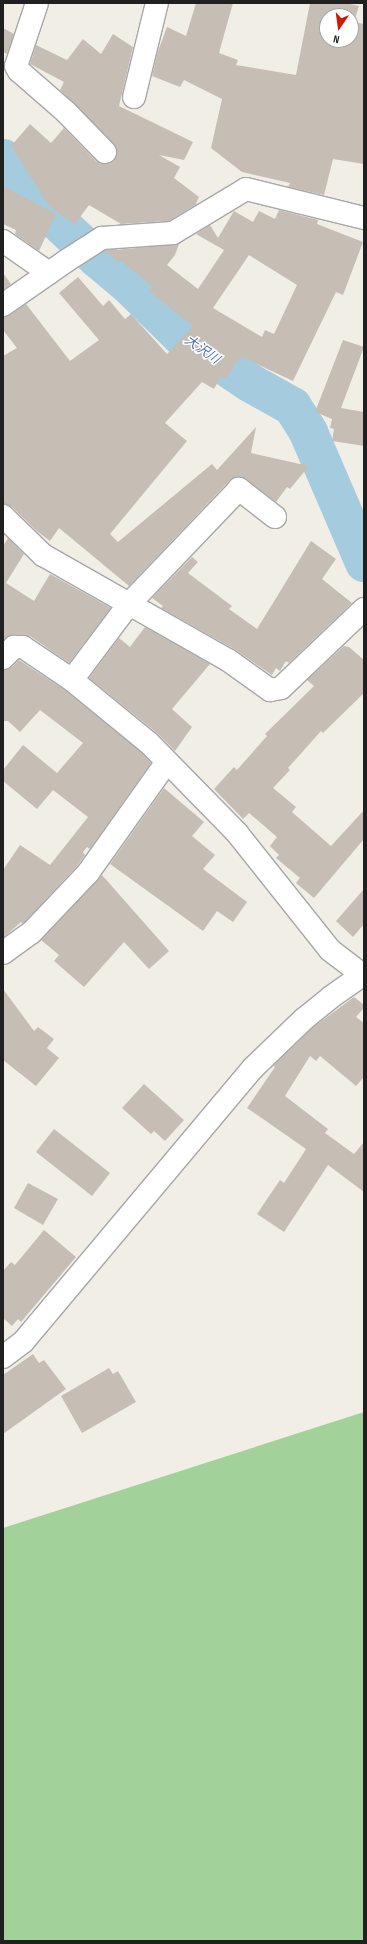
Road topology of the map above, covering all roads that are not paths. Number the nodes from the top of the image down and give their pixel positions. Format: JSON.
{"nodes":[{"id":1,"x":37,"y":3,"type":"edge"},
{"id":2,"x":157,"y":3,"type":"edge"},
{"id":3,"x":134,"y":97,"type":"dead end"},
{"id":4,"x":105,"y":152,"type":"dead end"},
{"id":5,"x":364,"y":218,"type":"edge"},
{"id":6,"x":3,"y":241,"type":"edge"},
{"id":7,"x":58,"y":267,"type":"junction"},
{"id":8,"x":3,"y":305,"type":"edge"},
{"id":9,"x":3,"y":516,"type":"edge"},
{"id":10,"x":275,"y":517,"type":"dead end"},
{"id":11,"x":129,"y":604,"type":"junction"},
{"id":12,"x":364,"y":609,"type":"edge"},
{"id":13,"x":3,"y":658,"type":"edge"},
{"id":14,"x":72,"y":680,"type":"junction"},
{"id":15,"x":167,"y":762,"type":"junction"},
{"id":16,"x":3,"y":953,"type":"edge"},
{"id":17,"x":363,"y":975,"type":"edge"},
{"id":18,"x":3,"y":1357,"type":"edge"}],
"edges":[{"from":1,"to":4,"type":"street"},
{"from":2,"to":3,"type":"street"},
{"from":5,"to":7,"type":"street"},
{"from":6,"to":7,"type":"street"},
{"from":7,"to":8,"type":"street"},
{"from":9,"to":11,"type":"street"},
{"from":10,"to":11,"type":"street"},
{"from":11,"to":12,"type":"street"},
{"from":11,"to":14,"type":"street"},
{"from":13,"to":14,"type":"street"},
{"from":14,"to":15,"type":"street"},
{"from":15,"to":16,"type":"street"},
{"from":15,"to":17,"type":"street"},
{"from":17,"to":18,"type":"street"}]}
